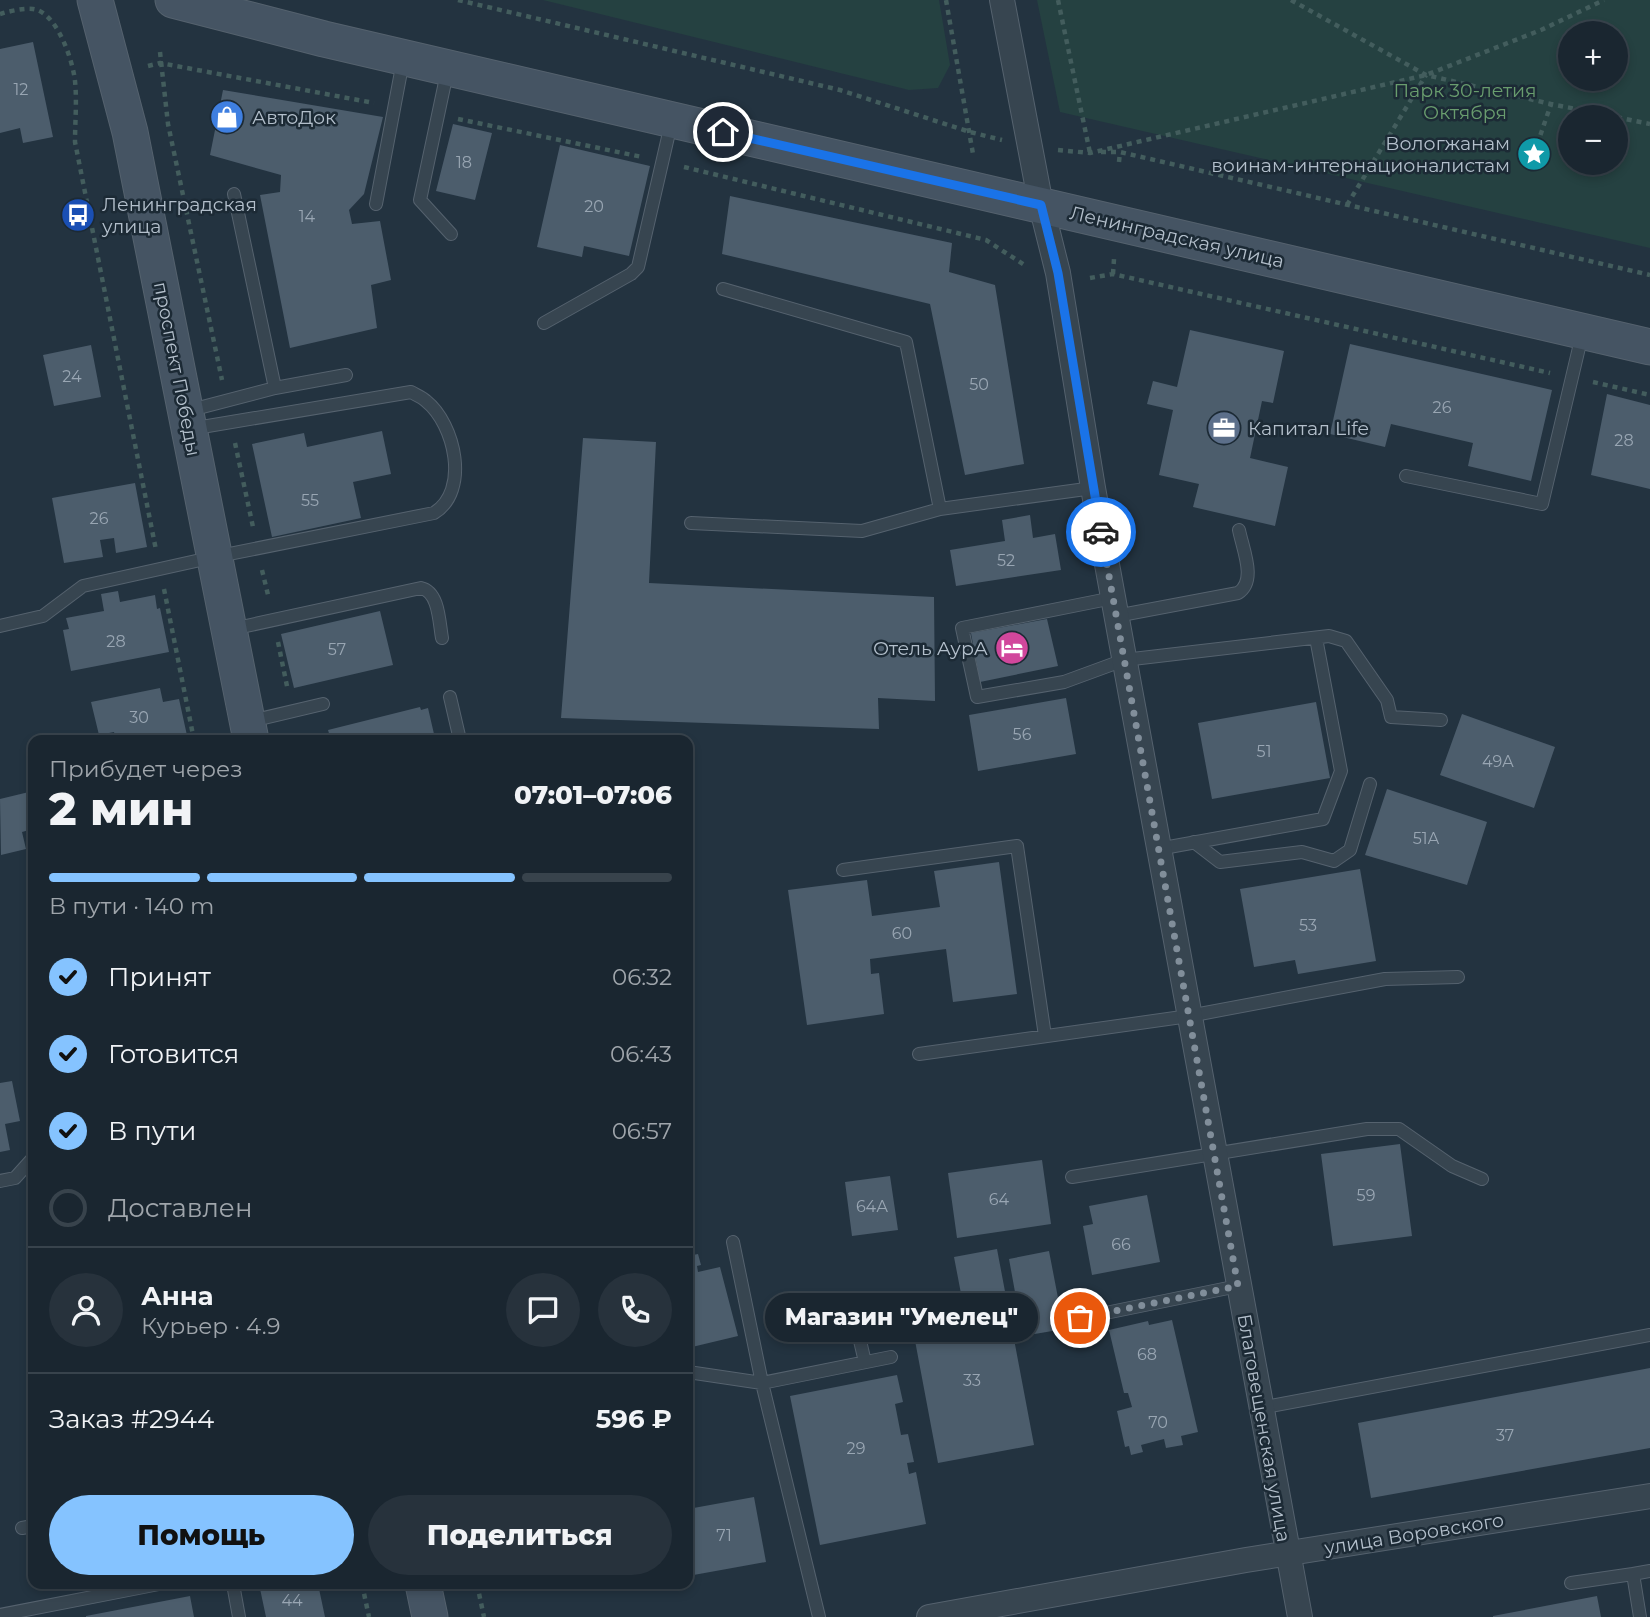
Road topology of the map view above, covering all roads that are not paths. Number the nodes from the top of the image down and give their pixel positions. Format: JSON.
{"nodes":[{"id":1,"x":95,"y":0,"type":"edge"},
{"id":2,"x":173,"y":0,"type":"edge"},
{"id":3,"x":1002,"y":0,"type":"edge"},
{"id":4,"x":404,"y":57,"type":"junction"},
{"id":5,"x":448,"y":68,"type":"junction"},
{"id":6,"x":672,"y":120,"type":"junction"},
{"id":7,"x":234,"y":194,"type":"dead end"},
{"id":8,"x":376,"y":204,"type":"dead end"},
{"id":9,"x":1041,"y":205,"type":"junction"},
{"id":10,"x":451,"y":234,"type":"dead end"},
{"id":11,"x":723,"y":289,"type":"dead end"},
{"id":12,"x":544,"y":323,"type":"dead end"},
{"id":13,"x":1583,"y":331,"type":"junction"},
{"id":14,"x":1650,"y":346,"type":"edge"},
{"id":15,"x":346,"y":375,"type":"dead end"},
{"id":16,"x":275,"y":388,"type":"junction"},
{"id":17,"x":188,"y":420,"type":"junction"},
{"id":18,"x":1406,"y":477,"type":"dead end"},
{"id":19,"x":1093,"y":488,"type":"junction"},
{"id":20,"x":940,"y":509,"type":"junction"},
{"id":21,"x":691,"y":523,"type":"dead end"},
{"id":22,"x":1239,"y":530,"type":"dead end"},
{"id":23,"x":214,"y":557,"type":"junction"},
{"id":24,"x":1114,"y":607,"type":"junction"},
{"id":25,"x":0,"y":626,"type":"edge"},
{"id":26,"x":228,"y":629,"type":"junction"},
{"id":27,"x":442,"y":638,"type":"dead end"},
{"id":28,"x":1316,"y":638,"type":"junction"},
{"id":29,"x":1124,"y":660,"type":"junction"},
{"id":30,"x":450,"y":697,"type":"dead end"},
{"id":31,"x":323,"y":704,"type":"dead end"},
{"id":32,"x":1441,"y":720,"type":"dead end"},
{"id":33,"x":249,"y":731,"type":"edge"},
{"id":34,"x":459,"y":735,"type":"edge"},
{"id":35,"x":1370,"y":784,"type":"dead end"},
{"id":36,"x":1194,"y":842,"type":"junction"},
{"id":37,"x":1158,"y":849,"type":"junction"},
{"id":38,"x":843,"y":870,"type":"dead end"},
{"id":39,"x":1458,"y":976,"type":"dead end"},
{"id":40,"x":1189,"y":1016,"type":"junction"},
{"id":41,"x":1045,"y":1037,"type":"junction"},
{"id":42,"x":919,"y":1054,"type":"dead end"},
{"id":43,"x":1214,"y":1154,"type":"junction"},
{"id":44,"x":28,"y":1164,"type":"edge"},
{"id":45,"x":1072,"y":1177,"type":"dead end"},
{"id":46,"x":1482,"y":1179,"type":"dead end"},
{"id":47,"x":0,"y":1181,"type":"edge"},
{"id":48,"x":733,"y":1242,"type":"dead end"},
{"id":49,"x":1238,"y":1286,"type":"junction"},
{"id":50,"x":853,"y":1311,"type":"dead end"},
{"id":51,"x":1080,"y":1318,"type":"dead end"},
{"id":52,"x":1650,"y":1335,"type":"edge"},
{"id":53,"x":891,"y":1357,"type":"dead end"},
{"id":54,"x":865,"y":1362,"type":"junction"},
{"id":55,"x":693,"y":1373,"type":"edge"},
{"id":56,"x":762,"y":1383,"type":"junction"},
{"id":57,"x":1260,"y":1408,"type":"junction"},
{"id":58,"x":1650,"y":1496,"type":"edge"},
{"id":59,"x":1287,"y":1553,"type":"junction"},
{"id":60,"x":1650,"y":1572,"type":"edge"},
{"id":61,"x":1633,"y":1574,"type":"junction"},
{"id":62,"x":1572,"y":1583,"type":"dead end"},
{"id":63,"x":133,"y":1589,"type":"edge"},
{"id":64,"x":234,"y":1589,"type":"edge"},
{"id":65,"x":424,"y":1589,"type":"edge"},
{"id":66,"x":0,"y":1615,"type":"edge"},
{"id":67,"x":943,"y":1616,"type":"edge"},
{"id":68,"x":239,"y":1617,"type":"edge"},
{"id":69,"x":430,"y":1617,"type":"edge"},
{"id":70,"x":819,"y":1617,"type":"edge"},
{"id":71,"x":1300,"y":1617,"type":"edge"},
{"id":72,"x":1640,"y":1617,"type":"edge"}],
"edges":[{"from":1,"to":17,"type":"main road","name":"проспект Победы"},
{"from":2,"to":4,"type":"main road","name":"Ленинградская улица"},
{"from":3,"to":9,"type":"street","name":"Благовещенская улица"},
{"from":4,"to":5,"type":"main road","name":"Ленинградская улица"},
{"from":4,"to":8,"type":"lane"},
{"from":5,"to":6,"type":"main road","name":"Ленинградская улица"},
{"from":5,"to":10,"type":"lane"},
{"from":6,"to":9,"type":"main road","name":"Ленинградская улица"},
{"from":6,"to":12,"type":"lane"},
{"from":7,"to":16,"type":"lane"},
{"from":9,"to":13,"type":"main road","name":"Ленинградская улица"},
{"from":9,"to":19,"type":"street","name":"Благовещенская улица"},
{"from":11,"to":20,"type":"lane"},
{"from":13,"to":14,"type":"main road","name":"Ленинградская улица"},
{"from":13,"to":18,"type":"lane"},
{"from":15,"to":16,"type":"lane"},
{"from":16,"to":17,"type":"lane"},
{"from":17,"to":23,"type":"main road","name":"проспект Победы"},
{"from":17,"to":23,"type":"lane"},
{"from":19,"to":20,"type":"lane"},
{"from":19,"to":24,"type":"street","name":"Благовещенская улица"},
{"from":20,"to":21,"type":"lane"},
{"from":22,"to":24,"type":"lane"},
{"from":23,"to":25,"type":"lane"},
{"from":23,"to":26,"type":"main road","name":"проспект Победы"},
{"from":24,"to":29,"type":"street","name":"Благовещенская улица"},
{"from":24,"to":29,"type":"lane"},
{"from":26,"to":27,"type":"lane"},
{"from":26,"to":33,"type":"main road","name":"проспект Победы"},
{"from":28,"to":29,"type":"lane"},
{"from":28,"to":32,"type":"lane"},
{"from":28,"to":36,"type":"lane"},
{"from":29,"to":37,"type":"street","name":"Благовещенская улица"},
{"from":30,"to":34,"type":"lane"},
{"from":31,"to":33,"type":"lane"},
{"from":35,"to":36,"type":"lane"},
{"from":36,"to":37,"type":"lane"},
{"from":37,"to":40,"type":"street","name":"Благовещенская улица"},
{"from":38,"to":41,"type":"lane"},
{"from":39,"to":40,"type":"lane"},
{"from":40,"to":41,"type":"lane"},
{"from":40,"to":43,"type":"street","name":"Благовещенская улица"},
{"from":41,"to":42,"type":"lane"},
{"from":43,"to":45,"type":"lane"},
{"from":43,"to":46,"type":"lane"},
{"from":43,"to":49,"type":"street","name":"Благовещенская улица"},
{"from":44,"to":47,"type":"lane"},
{"from":48,"to":56,"type":"lane"},
{"from":49,"to":51,"type":"lane"},
{"from":49,"to":57,"type":"street","name":"Благовещенская улица"},
{"from":50,"to":54,"type":"lane"},
{"from":52,"to":57,"type":"lane"},
{"from":53,"to":54,"type":"lane"},
{"from":54,"to":56,"type":"lane"},
{"from":55,"to":56,"type":"lane"},
{"from":56,"to":70,"type":"lane"},
{"from":57,"to":59,"type":"street","name":"Благовещенская улица"},
{"from":58,"to":59,"type":"street","name":"улица Воровского"},
{"from":59,"to":67,"type":"street","name":"улица Воровского"},
{"from":59,"to":71,"type":"street","name":"Благовещенская улица"},
{"from":60,"to":61,"type":"lane"},
{"from":61,"to":62,"type":"lane"},
{"from":61,"to":72,"type":"lane"},
{"from":63,"to":66,"type":"lane"},
{"from":64,"to":68,"type":"lane"},
{"from":65,"to":69,"type":"main road"}]}
